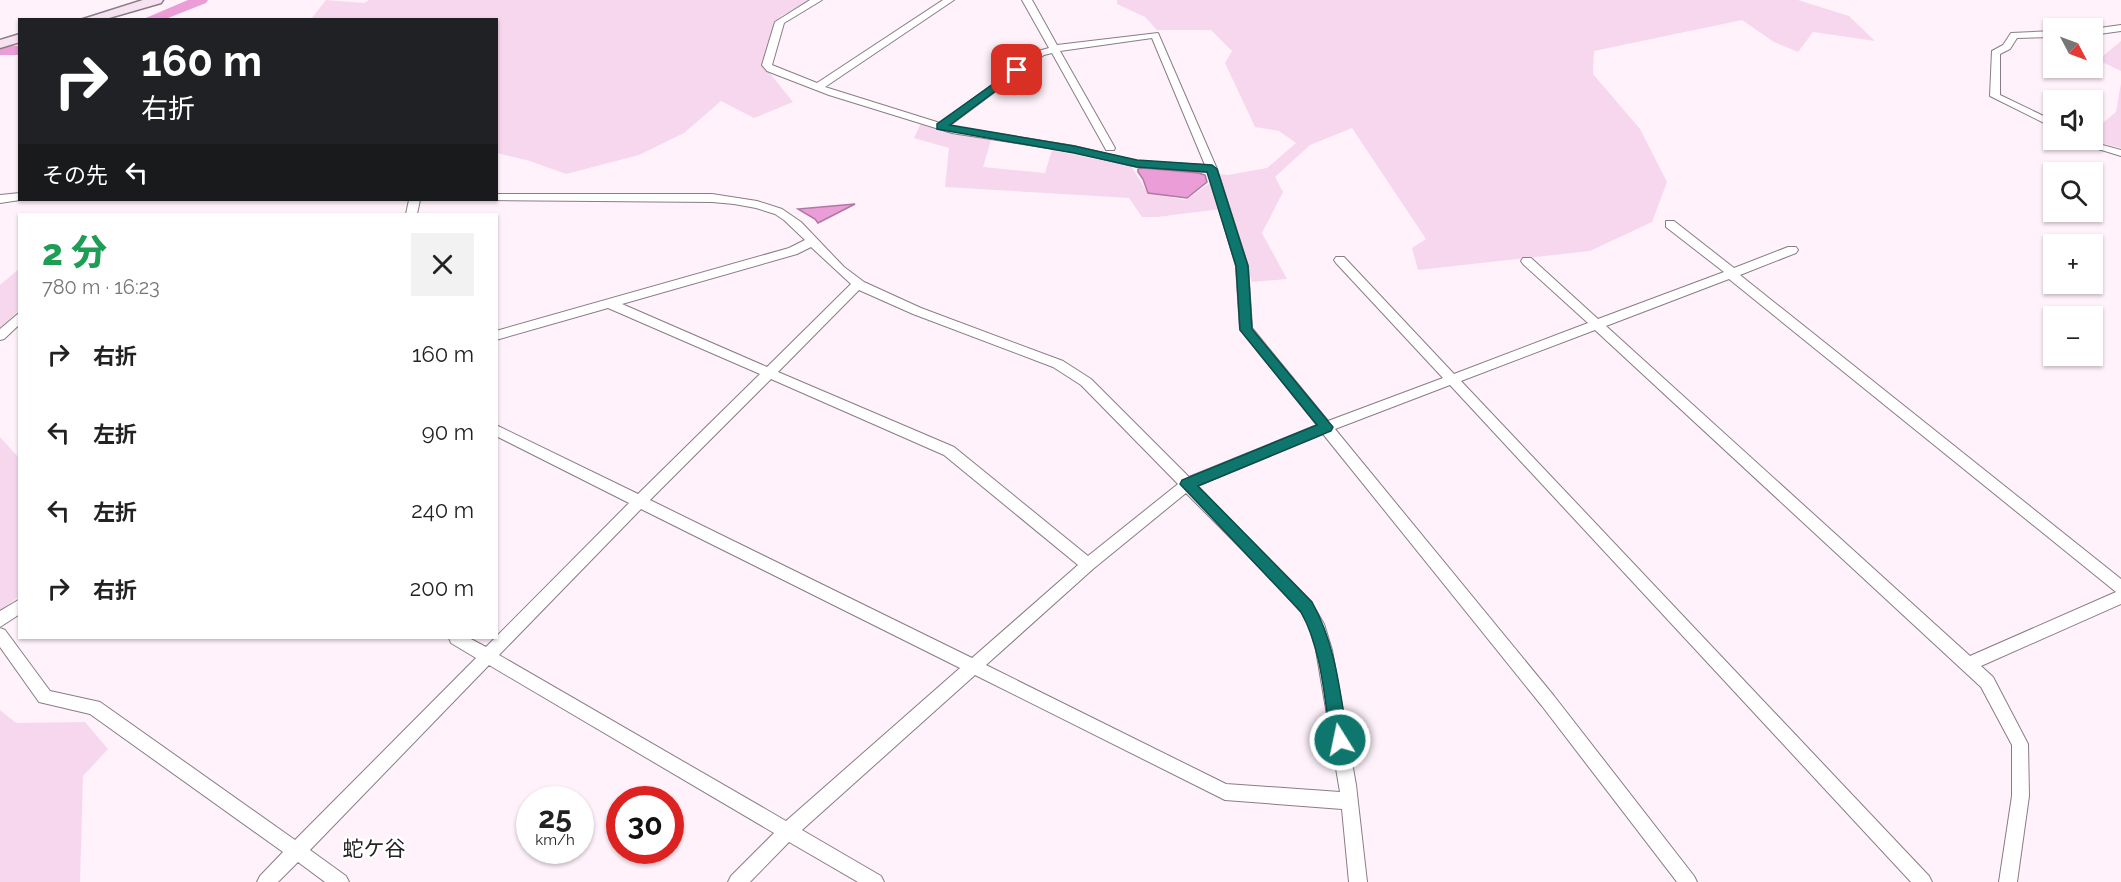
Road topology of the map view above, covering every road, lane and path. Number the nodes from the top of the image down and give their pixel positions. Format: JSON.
{"nodes":[{"id":1,"x":157,"y":0,"type":"edge"},
{"id":2,"x":818,"y":0,"type":"edge"},
{"id":3,"x":949,"y":0,"type":"edge"},
{"id":4,"x":1027,"y":0,"type":"edge"},
{"id":5,"x":93,"y":18,"type":"edge"},
{"id":6,"x":2121,"y":28,"type":"edge"},
{"id":7,"x":2103,"y":30,"type":"edge"},
{"id":8,"x":2043,"y":34,"type":"edge"},
{"id":9,"x":18,"y":39,"type":"edge"},
{"id":10,"x":0,"y":44,"type":"edge"},
{"id":11,"x":1055,"y":49,"type":"junction"},
{"id":12,"x":818,"y":87,"type":"junction"},
{"id":13,"x":2043,"y":120,"type":"edge"},
{"id":14,"x":941,"y":126,"type":"junction"},
{"id":15,"x":1110,"y":148,"type":"dead end"},
{"id":16,"x":2103,"y":148,"type":"edge"},
{"id":17,"x":2121,"y":153,"type":"edge"},
{"id":18,"x":1212,"y":169,"type":"junction"},
{"id":19,"x":18,"y":196,"type":"edge"},
{"id":20,"x":498,"y":198,"type":"edge"},
{"id":21,"x":0,"y":199,"type":"edge"},
{"id":22,"x":1670,"y":224,"type":"dead end"},
{"id":23,"x":812,"y":242,"type":"junction"},
{"id":24,"x":1792,"y":250,"type":"dead end"},
{"id":25,"x":1340,"y":260,"type":"dead end"},
{"id":26,"x":1527,"y":261,"type":"dead end"},
{"id":27,"x":1731,"y":274,"type":"junction"},
{"id":28,"x":858,"y":284,"type":"junction"},
{"id":29,"x":610,"y":304,"type":"junction"},
{"id":30,"x":18,"y":318,"type":"edge"},
{"id":31,"x":1596,"y":325,"type":"junction"},
{"id":32,"x":498,"y":335,"type":"edge"},
{"id":33,"x":0,"y":336,"type":"edge"},
{"id":34,"x":767,"y":373,"type":"junction"},
{"id":35,"x":1452,"y":379,"type":"junction"},
{"id":36,"x":1326,"y":427,"type":"junction"},
{"id":37,"x":498,"y":431,"type":"edge"},
{"id":38,"x":1187,"y":484,"type":"junction"},
{"id":39,"x":640,"y":501,"type":"junction"},
{"id":40,"x":1088,"y":565,"type":"junction"},
{"id":41,"x":2121,"y":588,"type":"edge"},
{"id":42,"x":2121,"y":597,"type":"edge"},
{"id":43,"x":18,"y":606,"type":"edge"},
{"id":44,"x":0,"y":620,"type":"edge"},
{"id":45,"x":0,"y":635,"type":"edge"},
{"id":46,"x":458,"y":639,"type":"edge"},
{"id":47,"x":489,"y":657,"type":"junction"},
{"id":48,"x":1969,"y":664,"type":"junction"},
{"id":49,"x":974,"y":666,"type":"junction"},
{"id":50,"x":1350,"y":801,"type":"junction"},
{"id":51,"x":788,"y":831,"type":"junction"},
{"id":52,"x":296,"y":852,"type":"junction"},
{"id":53,"x":266,"y":882,"type":"edge"},
{"id":54,"x":340,"y":882,"type":"edge"},
{"id":55,"x":737,"y":882,"type":"edge"},
{"id":56,"x":875,"y":882,"type":"edge"},
{"id":57,"x":1358,"y":882,"type":"edge"},
{"id":58,"x":1688,"y":882,"type":"edge"},
{"id":59,"x":1923,"y":882,"type":"edge"},
{"id":60,"x":2008,"y":882,"type":"edge"}],
"edges":[{"from":1,"to":5,"type":"main road"},
{"from":2,"to":12,"type":"street"},
{"from":3,"to":12,"type":"street"},
{"from":4,"to":11,"type":"street"},
{"from":6,"to":7,"type":"street"},
{"from":8,"to":13,"type":"street"},
{"from":9,"to":10,"type":"main road"},
{"from":11,"to":14,"type":"street"},
{"from":11,"to":15,"type":"street"},
{"from":11,"to":18,"type":"street"},
{"from":12,"to":14,"type":"street"},
{"from":14,"to":18,"type":"street"},
{"from":16,"to":17,"type":"street"},
{"from":18,"to":36,"type":"street"},
{"from":19,"to":21,"type":"street"},
{"from":20,"to":23,"type":"street"},
{"from":22,"to":27,"type":"street"},
{"from":23,"to":28,"type":"street"},
{"from":23,"to":29,"type":"street"},
{"from":24,"to":27,"type":"street"},
{"from":25,"to":35,"type":"street"},
{"from":26,"to":31,"type":"street"},
{"from":27,"to":31,"type":"street"},
{"from":27,"to":41,"type":"street"},
{"from":28,"to":34,"type":"street"},
{"from":28,"to":38,"type":"street"},
{"from":29,"to":32,"type":"street"},
{"from":29,"to":34,"type":"street"},
{"from":30,"to":33,"type":"street"},
{"from":31,"to":35,"type":"street"},
{"from":31,"to":48,"type":"street"},
{"from":34,"to":39,"type":"street"},
{"from":34,"to":40,"type":"street"},
{"from":35,"to":36,"type":"street"},
{"from":35,"to":59,"type":"street"},
{"from":36,"to":38,"type":"street"},
{"from":36,"to":58,"type":"street"},
{"from":37,"to":39,"type":"street"},
{"from":38,"to":40,"type":"street"},
{"from":38,"to":50,"type":"street"},
{"from":39,"to":47,"type":"street"},
{"from":39,"to":49,"type":"street"},
{"from":40,"to":49,"type":"street"},
{"from":42,"to":48,"type":"street"},
{"from":43,"to":44,"type":"street"},
{"from":45,"to":52,"type":"street"},
{"from":46,"to":47,"type":"street"},
{"from":47,"to":51,"type":"street"},
{"from":47,"to":52,"type":"street"},
{"from":48,"to":60,"type":"street"},
{"from":49,"to":50,"type":"street"},
{"from":49,"to":51,"type":"street"},
{"from":50,"to":57,"type":"street"},
{"from":51,"to":55,"type":"street"},
{"from":51,"to":56,"type":"street"},
{"from":52,"to":53,"type":"street"},
{"from":52,"to":54,"type":"street"}]}
